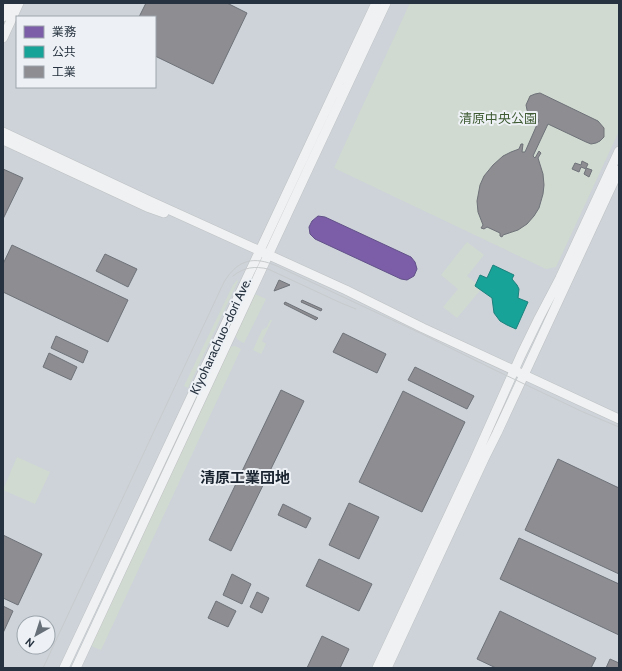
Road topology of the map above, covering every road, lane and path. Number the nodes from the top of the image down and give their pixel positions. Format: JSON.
{"nodes":[{"id":1,"x":10,"y":3,"type":"edge"},
{"id":2,"x":19,"y":3,"type":"edge"},
{"id":3,"x":376,"y":3,"type":"edge"},
{"id":4,"x":386,"y":3,"type":"edge"},
{"id":5,"x":3,"y":17,"type":"edge"},
{"id":6,"x":3,"y":38,"type":"edge"},
{"id":7,"x":3,"y":132,"type":"edge"},
{"id":8,"x":3,"y":140,"type":"edge"},
{"id":9,"x":619,"y":151,"type":"edge"},
{"id":10,"x":619,"y":170,"type":"edge"},
{"id":11,"x":202,"y":224,"type":"junction"},
{"id":12,"x":264,"y":253,"type":"junction"},
{"id":13,"x":514,"y":371,"type":"junction"},
{"id":14,"x":524,"y":375,"type":"junction"},
{"id":15,"x":619,"y":420,"type":"edge"},
{"id":16,"x":64,"y":668,"type":"edge"},
{"id":17,"x":76,"y":668,"type":"edge"},
{"id":18,"x":377,"y":668,"type":"edge"},
{"id":19,"x":387,"y":668,"type":"edge"}],
"edges":[{"from":1,"to":5,"type":"street"},
{"from":2,"to":6,"type":"street"},
{"from":3,"to":12,"type":"street","name":"Kiyoharachuo-dori Ave."},
{"from":4,"to":12,"type":"street","name":"Kiyoharachuo-dori Ave."},
{"from":7,"to":11,"type":"street"},
{"from":8,"to":11,"type":"street"},
{"from":9,"to":13,"type":"street"},
{"from":10,"to":14,"type":"street"},
{"from":11,"to":12,"type":"street"},
{"from":12,"to":13,"type":"street"},
{"from":12,"to":16,"type":"street","name":"Kiyoharachuo-dori Ave."},
{"from":12,"to":17,"type":"street","name":"Kiyoharachuo-dori Ave."},
{"from":13,"to":14,"type":"street"},
{"from":13,"to":18,"type":"street"},
{"from":14,"to":15,"type":"street"},
{"from":14,"to":19,"type":"street"}]}
